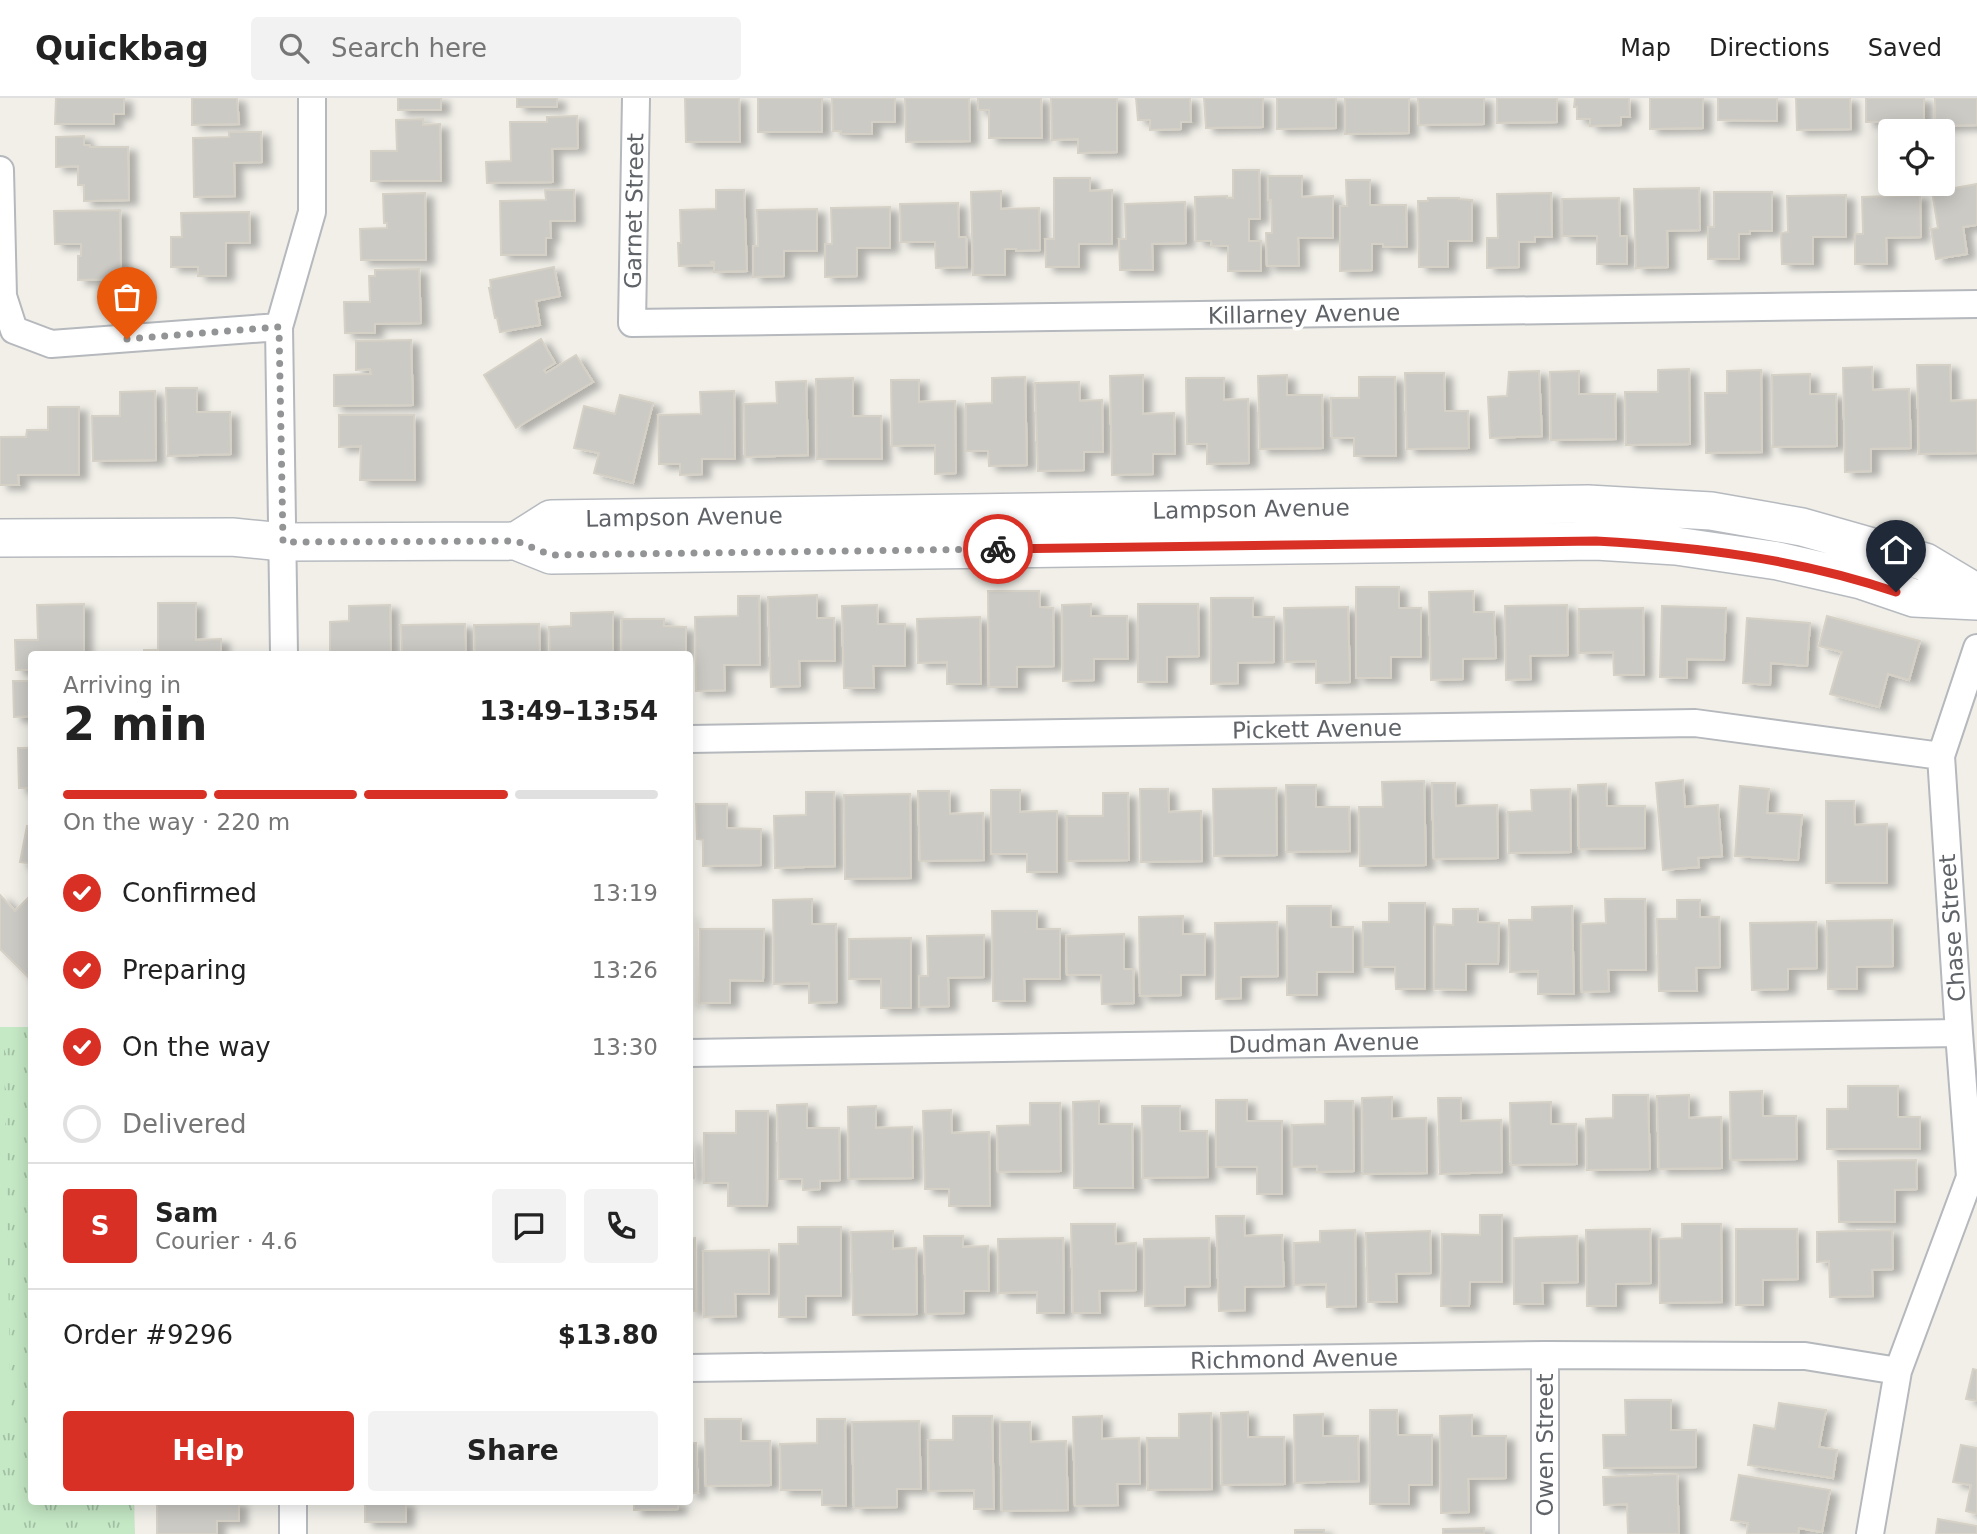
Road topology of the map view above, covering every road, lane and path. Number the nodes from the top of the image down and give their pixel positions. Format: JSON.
{"nodes":[{"id":1,"x":312,"y":98,"type":"edge"},
{"id":2,"x":636,"y":98,"type":"edge"},
{"id":3,"x":0,"y":170,"type":"edge"},
{"id":4,"x":1977,"y":304,"type":"edge"},
{"id":5,"x":632,"y":323,"type":"joint"},
{"id":6,"x":279,"y":327,"type":"junction"},
{"id":7,"x":0,"y":538,"type":"edge"},
{"id":8,"x":516,"y":541,"type":"junction"},
{"id":9,"x":283,"y":542,"type":"junction"},
{"id":10,"x":1977,"y":593,"type":"edge"},
{"id":11,"x":1977,"y":601,"type":"edge"},
{"id":12,"x":1977,"y":648,"type":"edge"},
{"id":13,"x":284,"y":651,"type":"edge"},
{"id":14,"x":693,"y":739,"type":"edge"},
{"id":15,"x":1941,"y":756,"type":"junction"},
{"id":16,"x":1959,"y":1033,"type":"junction"},
{"id":17,"x":693,"y":1053,"type":"edge"},
{"id":18,"x":1545,"y":1355,"type":"junction"},
{"id":19,"x":693,"y":1368,"type":"edge"},
{"id":20,"x":1898,"y":1371,"type":"junction"},
{"id":21,"x":293,"y":1505,"type":"edge"},
{"id":22,"x":293,"y":1534,"type":"edge"},
{"id":23,"x":1545,"y":1534,"type":"edge"},
{"id":24,"x":1870,"y":1534,"type":"edge"}],
"edges":[{"from":1,"to":6,"type":"street"},
{"from":2,"to":5,"type":"street","name":"Garnet Street"},
{"from":3,"to":6,"type":"street"},
{"from":4,"to":5,"type":"street","name":"Killarney Avenue"},
{"from":6,"to":9,"type":"street"},
{"from":7,"to":9,"type":"main road","name":"Lampson Avenue"},
{"from":8,"to":9,"type":"main road","name":"Lampson Avenue"},
{"from":8,"to":10,"type":"main road","name":"Lampson Avenue"},
{"from":8,"to":11,"type":"main road","name":"Lampson Avenue"},
{"from":9,"to":13,"type":"street"},
{"from":12,"to":15,"type":"street","name":"Chase Street"},
{"from":14,"to":15,"type":"street","name":"Pickett Avenue"},
{"from":15,"to":16,"type":"street","name":"Chase Street"},
{"from":16,"to":17,"type":"street","name":"Dudman Avenue"},
{"from":16,"to":20,"type":"street","name":"Chase Street"},
{"from":18,"to":19,"type":"street","name":"Richmond Avenue"},
{"from":18,"to":20,"type":"street","name":"Richmond Avenue"},
{"from":18,"to":23,"type":"street","name":"Owen Street"},
{"from":20,"to":24,"type":"street","name":"Chase Street"},
{"from":21,"to":22,"type":"street"}]}
